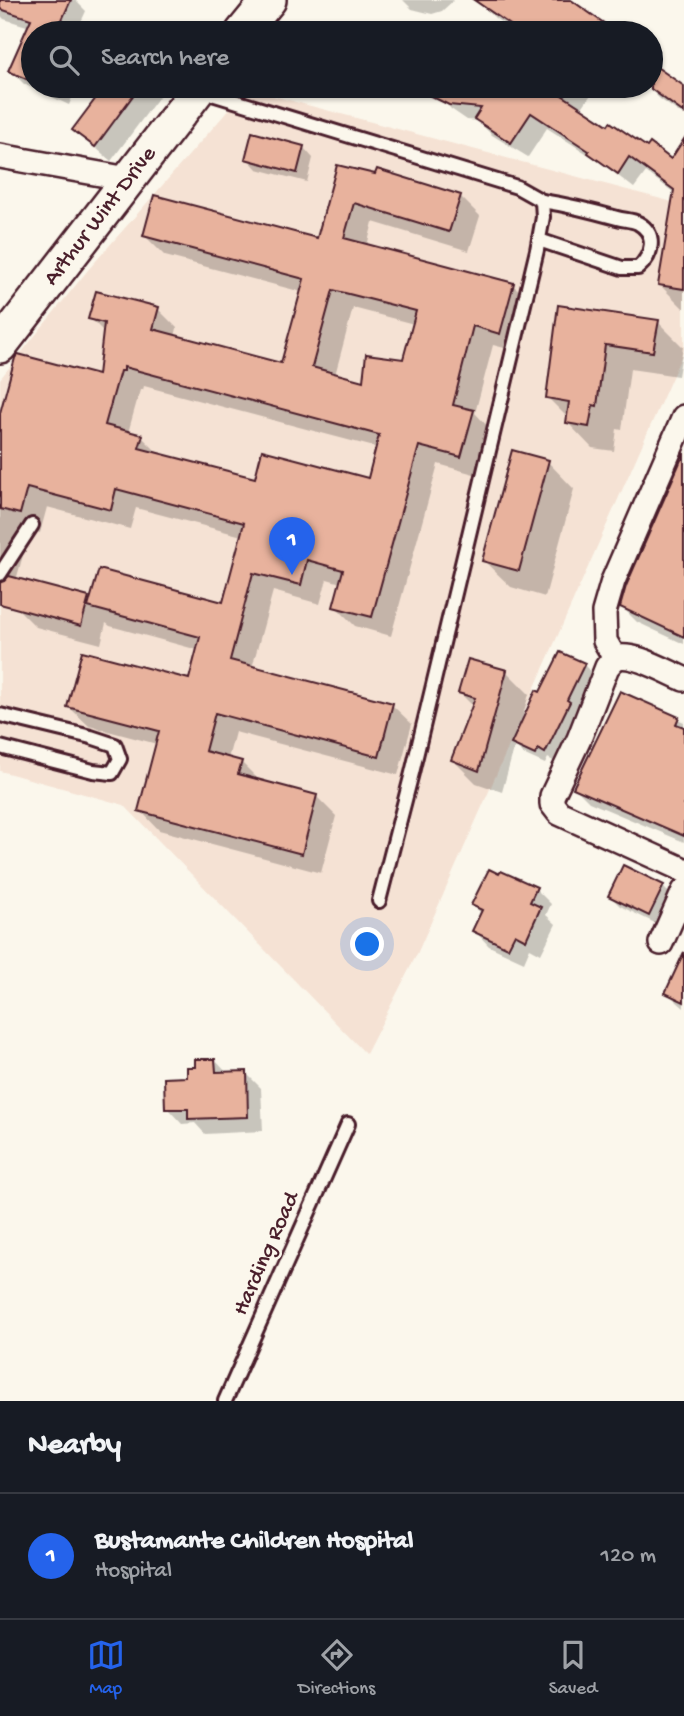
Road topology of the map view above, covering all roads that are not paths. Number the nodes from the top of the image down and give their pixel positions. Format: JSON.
{"nodes":[{"id":1,"x":269,"y":0,"type":"edge"},
{"id":2,"x":252,"y":21,"type":"edge"},
{"id":3,"x":191,"y":98,"type":"edge"},
{"id":4,"x":231,"y":98,"type":"edge"},
{"id":5,"x":0,"y":156,"type":"edge"},
{"id":6,"x":128,"y":179,"type":"junction"},
{"id":7,"x":542,"y":201,"type":"junction"},
{"id":8,"x":539,"y":240,"type":"junction"},
{"id":9,"x":0,"y":346,"type":"edge"},
{"id":10,"x":684,"y":416,"type":"edge"},
{"id":11,"x":32,"y":525,"type":"dead end"},
{"id":12,"x":0,"y":573,"type":"edge"},
{"id":13,"x":615,"y":658,"type":"junction"},
{"id":14,"x":684,"y":679,"type":"edge"},
{"id":15,"x":0,"y":715,"type":"edge"},
{"id":16,"x":0,"y":747,"type":"edge"},
{"id":17,"x":684,"y":870,"type":"edge"},
{"id":18,"x":684,"y":891,"type":"edge"},
{"id":19,"x":379,"y":901,"type":"dead end"},
{"id":20,"x":661,"y":943,"type":"dead end"},
{"id":21,"x":348,"y":1124,"type":"dead end"},
{"id":22,"x":225,"y":1401,"type":"edge"}],
"edges":[{"from":1,"to":2,"type":"main road"},
{"from":3,"to":6,"type":"main road","name":"Arthur Wint Drive"},
{"from":4,"to":7,"type":"lane"},
{"from":5,"to":6,"type":"street"},
{"from":6,"to":9,"type":"main road","name":"Arthur Wint Drive"},
{"from":7,"to":8,"type":"lane"},
{"from":7,"to":8,"type":"lane"},
{"from":8,"to":19,"type":"lane"},
{"from":10,"to":13,"type":"street"},
{"from":11,"to":12,"type":"lane"},
{"from":13,"to":14,"type":"street"},
{"from":13,"to":17,"type":"street"},
{"from":15,"to":16,"type":"lane"},
{"from":18,"to":20,"type":"street"},
{"from":21,"to":22,"type":"lane","name":"Harding Road"}]}
